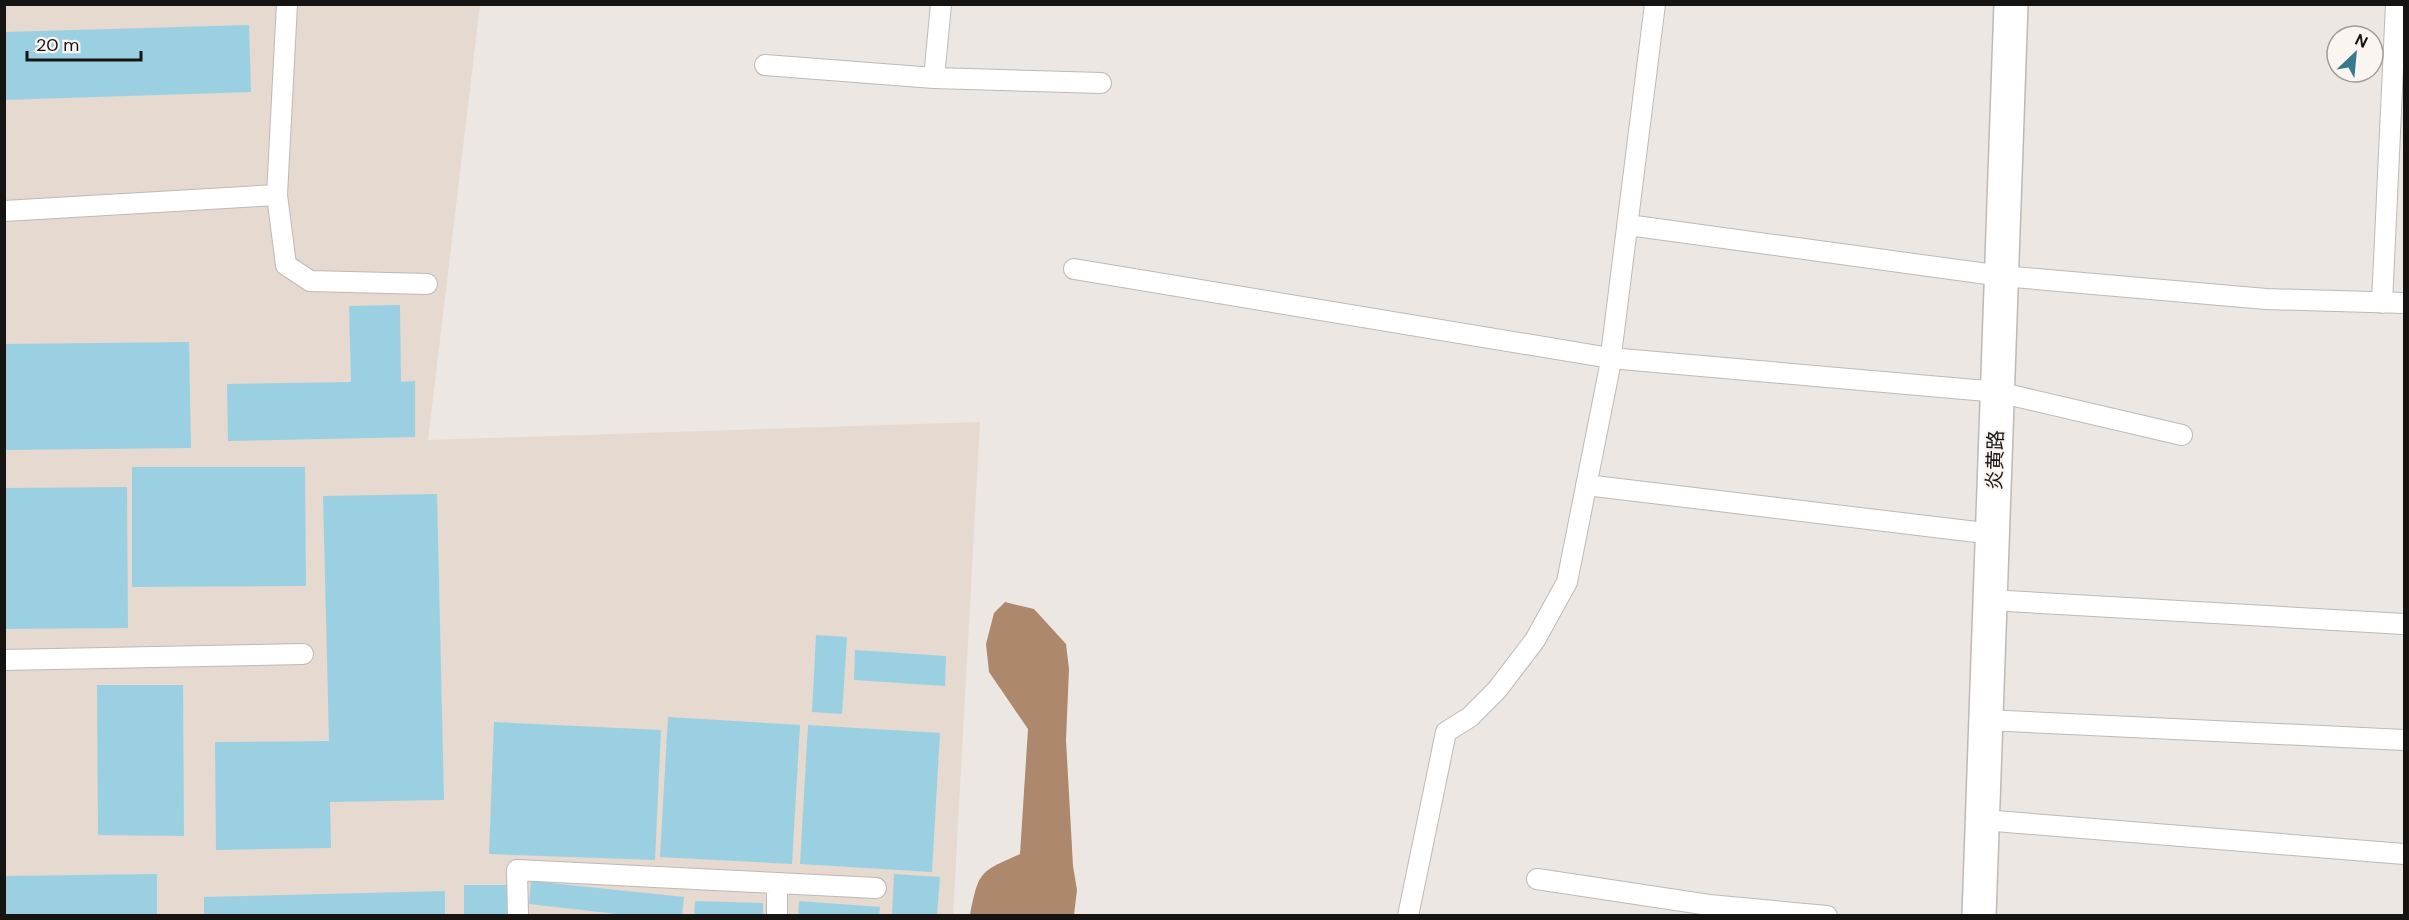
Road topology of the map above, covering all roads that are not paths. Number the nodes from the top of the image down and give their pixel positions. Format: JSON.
{"nodes":[{"id":1,"x":287,"y":4,"type":"edge"},
{"id":2,"x":941,"y":4,"type":"edge"},
{"id":3,"x":1655,"y":4,"type":"edge"},
{"id":4,"x":2011,"y":4,"type":"edge"},
{"id":5,"x":2396,"y":4,"type":"edge"},
{"id":6,"x":765,"y":65,"type":"dead end"},
{"id":7,"x":934,"y":78,"type":"junction"},
{"id":8,"x":1101,"y":83,"type":"dead end"},
{"id":9,"x":276,"y":195,"type":"junction"},
{"id":10,"x":4,"y":211,"type":"edge"},
{"id":11,"x":1628,"y":225,"type":"junction"},
{"id":12,"x":1074,"y":269,"type":"dead end"},
{"id":13,"x":2002,"y":276,"type":"junction"},
{"id":14,"x":427,"y":284,"type":"dead end"},
{"id":15,"x":2382,"y":303,"type":"junction"},
{"id":16,"x":2404,"y":303,"type":"edge"},
{"id":17,"x":1610,"y":358,"type":"junction"},
{"id":18,"x":1998,"y":392,"type":"junction"},
{"id":19,"x":2182,"y":435,"type":"dead end"},
{"id":20,"x":1586,"y":485,"type":"junction"},
{"id":21,"x":1993,"y":534,"type":"junction"},
{"id":22,"x":1990,"y":600,"type":"junction"},
{"id":23,"x":2404,"y":624,"type":"edge"},
{"id":24,"x":303,"y":654,"type":"dead end"},
{"id":25,"x":4,"y":660,"type":"edge"},
{"id":26,"x":1986,"y":720,"type":"junction"},
{"id":27,"x":2404,"y":740,"type":"edge"},
{"id":28,"x":1983,"y":820,"type":"junction"},
{"id":29,"x":2404,"y":854,"type":"edge"},
{"id":30,"x":1537,"y":879,"type":"dead end"},
{"id":31,"x":777,"y":883,"type":"junction"},
{"id":32,"x":876,"y":888,"type":"dead end"},
{"id":33,"x":518,"y":915,"type":"edge"},
{"id":34,"x":777,"y":915,"type":"edge"},
{"id":35,"x":1408,"y":915,"type":"edge"},
{"id":36,"x":1827,"y":915,"type":"edge"},
{"id":37,"x":1979,"y":915,"type":"edge"}],
"edges":[{"from":1,"to":9,"type":"lane"},
{"from":2,"to":7,"type":"lane"},
{"from":3,"to":11,"type":"lane"},
{"from":4,"to":13,"type":"street","name":"炎黄路"},
{"from":5,"to":15,"type":"lane"},
{"from":6,"to":7,"type":"lane"},
{"from":7,"to":8,"type":"lane"},
{"from":9,"to":10,"type":"lane"},
{"from":9,"to":14,"type":"lane"},
{"from":11,"to":13,"type":"lane"},
{"from":11,"to":17,"type":"lane"},
{"from":12,"to":17,"type":"lane"},
{"from":13,"to":15,"type":"lane"},
{"from":13,"to":18,"type":"street","name":"炎黄路"},
{"from":15,"to":16,"type":"lane"},
{"from":17,"to":18,"type":"lane"},
{"from":17,"to":20,"type":"lane"},
{"from":18,"to":19,"type":"lane"},
{"from":18,"to":21,"type":"street","name":"炎黄路"},
{"from":20,"to":21,"type":"lane"},
{"from":20,"to":35,"type":"lane"},
{"from":21,"to":22,"type":"street","name":"炎黄路"},
{"from":22,"to":23,"type":"lane"},
{"from":22,"to":26,"type":"street","name":"炎黄路"},
{"from":24,"to":25,"type":"lane"},
{"from":26,"to":27,"type":"lane"},
{"from":26,"to":28,"type":"street","name":"炎黄路"},
{"from":28,"to":29,"type":"lane"},
{"from":28,"to":37,"type":"street","name":"炎黄路"},
{"from":30,"to":36,"type":"lane"},
{"from":31,"to":32,"type":"lane"},
{"from":31,"to":33,"type":"lane"},
{"from":31,"to":34,"type":"lane"}]}
